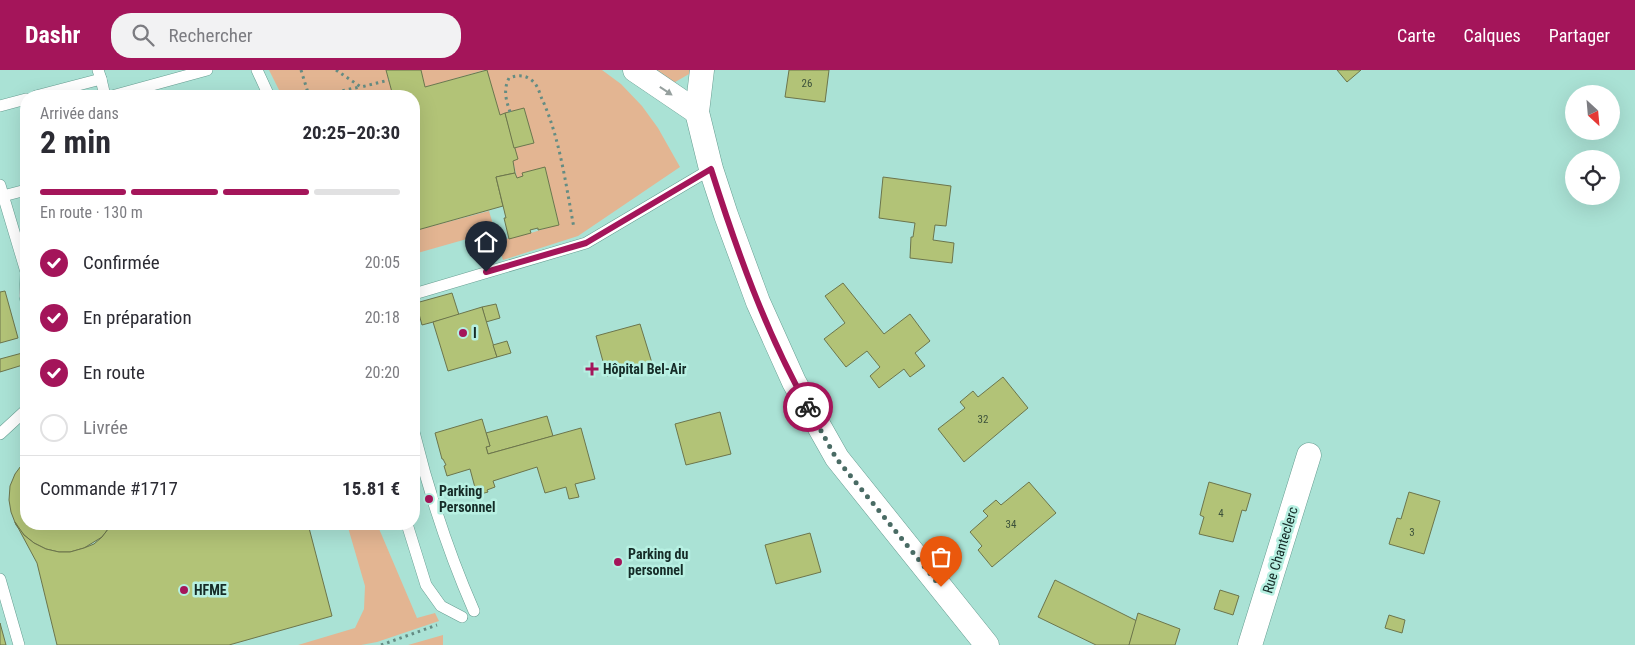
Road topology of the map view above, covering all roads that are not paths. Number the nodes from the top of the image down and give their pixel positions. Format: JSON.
{"nodes":[{"id":1,"x":207,"y":70,"type":"edge"},
{"id":2,"x":257,"y":70,"type":"edge"},
{"id":3,"x":635,"y":70,"type":"edge"},
{"id":4,"x":702,"y":70,"type":"edge"},
{"id":5,"x":99,"y":75,"type":"edge"},
{"id":6,"x":54,"y":90,"type":"edge"},
{"id":7,"x":103,"y":90,"type":"edge"},
{"id":8,"x":134,"y":90,"type":"edge"},
{"id":9,"x":266,"y":90,"type":"edge"},
{"id":10,"x":20,"y":101,"type":"edge"},
{"id":11,"x":0,"y":106,"type":"edge"},
{"id":12,"x":698,"y":112,"type":"junction"},
{"id":13,"x":711,"y":169,"type":"junction"},
{"id":14,"x":2,"y":190,"type":"edge"},
{"id":15,"x":20,"y":190,"type":"edge"},
{"id":16,"x":20,"y":252,"type":"edge"},
{"id":17,"x":420,"y":292,"type":"edge"},
{"id":18,"x":20,"y":416,"type":"edge"},
{"id":19,"x":0,"y":434,"type":"edge"},
{"id":20,"x":420,"y":452,"type":"edge"},
{"id":21,"x":1309,"y":455,"type":"dead end"},
{"id":22,"x":410,"y":530,"type":"edge"},
{"id":23,"x":0,"y":579,"type":"edge"},
{"id":24,"x":474,"y":611,"type":"dead end"},
{"id":25,"x":462,"y":617,"type":"road end"},
{"id":26,"x":19,"y":645,"type":"edge"},
{"id":27,"x":987,"y":645,"type":"edge"},
{"id":28,"x":1250,"y":645,"type":"edge"}],
"edges":[{"from":1,"to":8,"type":"lane"},
{"from":2,"to":9,"type":"lane"},
{"from":3,"to":12,"type":"street","one_way":true},
{"from":4,"to":12,"type":"street"},
{"from":5,"to":6,"type":"lane"},
{"from":5,"to":7,"type":"lane"},
{"from":10,"to":11,"type":"lane"},
{"from":12,"to":13,"type":"street"},
{"from":13,"to":17,"type":"lane"},
{"from":13,"to":27,"type":"street"},
{"from":14,"to":15,"type":"lane"},
{"from":14,"to":16,"type":"lane"},
{"from":18,"to":19,"type":"lane"},
{"from":20,"to":24,"type":"lane"},
{"from":21,"to":28,"type":"street","name":"Rue Chanteclerc"},
{"from":22,"to":25,"type":"lane"},
{"from":23,"to":26,"type":"lane"}]}
